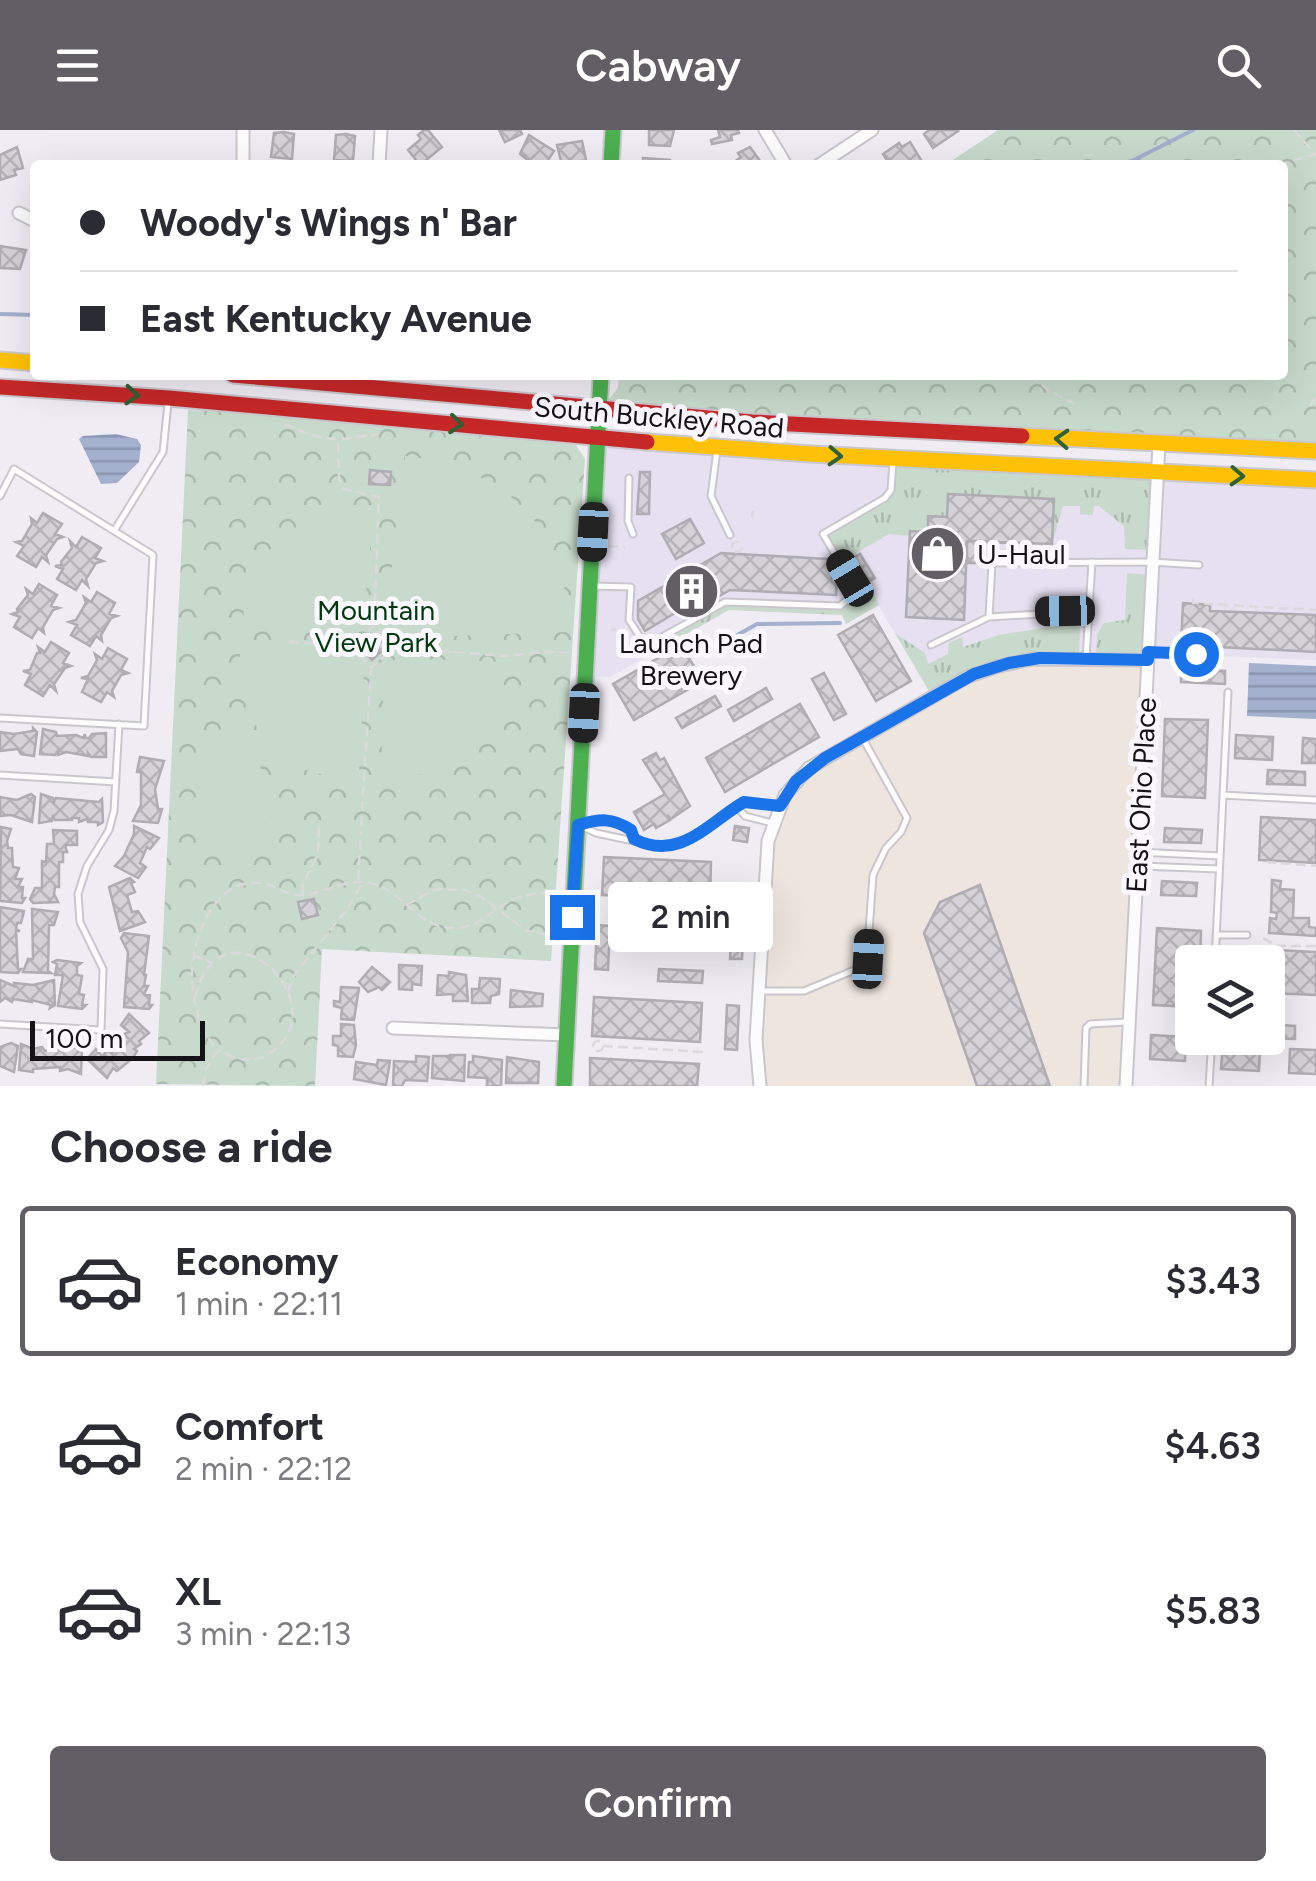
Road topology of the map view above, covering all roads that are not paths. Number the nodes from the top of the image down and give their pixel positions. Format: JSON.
{"nodes":[{"id":1,"x":243,"y":130,"type":"edge"},
{"id":2,"x":381,"y":130,"type":"edge"},
{"id":3,"x":613,"y":130,"type":"edge"},
{"id":4,"x":766,"y":130,"type":"edge"},
{"id":5,"x":872,"y":130,"type":"edge"},
{"id":6,"x":243,"y":160,"type":"edge"},
{"id":7,"x":379,"y":160,"type":"edge"},
{"id":8,"x":612,"y":160,"type":"edge"},
{"id":9,"x":783,"y":160,"type":"edge"},
{"id":10,"x":827,"y":160,"type":"edge"},
{"id":11,"x":19,"y":213,"type":"dead end"},
{"id":12,"x":30,"y":218,"type":"edge"},
{"id":13,"x":0,"y":360,"type":"edge"},
{"id":14,"x":30,"y":363,"type":"edge"},
{"id":15,"x":285,"y":380,"type":"edge"},
{"id":16,"x":601,"y":380,"type":"edge"},
{"id":17,"x":0,"y":388,"type":"edge"},
{"id":18,"x":168,"y":398,"type":"junction"},
{"id":19,"x":600,"y":410,"type":"junction"},
{"id":20,"x":598,"y":438,"type":"junction"},
{"id":21,"x":1159,"y":444,"type":"junction"},
{"id":22,"x":717,"y":447,"type":"junction"},
{"id":23,"x":1316,"y":451,"type":"edge"},
{"id":24,"x":893,"y":459,"type":"junction"},
{"id":25,"x":1157,"y":472,"type":"junction"},
{"id":26,"x":630,"y":478,"type":"dead end"},
{"id":27,"x":1316,"y":480,"type":"edge"},
{"id":28,"x":0,"y":496,"type":"edge"},
{"id":29,"x":114,"y":530,"type":"junction"},
{"id":30,"x":633,"y":534,"type":"dead end"},
{"id":31,"x":730,"y":535,"type":"dead end"},
{"id":32,"x":1092,"y":562,"type":"junction"},
{"id":33,"x":1152,"y":562,"type":"junction"},
{"id":34,"x":1199,"y":566,"type":"dead end"},
{"id":35,"x":590,"y":586,"type":"junction"},
{"id":36,"x":1089,"y":611,"type":"junction"},
{"id":37,"x":989,"y":617,"type":"junction"},
{"id":38,"x":930,"y":645,"type":"dead end"},
{"id":39,"x":1196,"y":654,"type":"dead end"},
{"id":40,"x":1148,"y":656,"type":"junction"},
{"id":41,"x":1086,"y":658,"type":"junction"},
{"id":42,"x":1228,"y":692,"type":"dead end"},
{"id":43,"x":0,"y":718,"type":"edge"},
{"id":44,"x":119,"y":724,"type":"junction"},
{"id":45,"x":862,"y":737,"type":"junction"},
{"id":46,"x":0,"y":775,"type":"edge"},
{"id":47,"x":116,"y":782,"type":"junction"},
{"id":48,"x":1223,"y":795,"type":"junction"},
{"id":49,"x":1316,"y":800,"type":"edge"},
{"id":50,"x":736,"y":806,"type":"junction"},
{"id":51,"x":780,"y":806,"type":"junction"},
{"id":52,"x":772,"y":822,"type":"junction"},
{"id":53,"x":578,"y":825,"type":"junction"},
{"id":54,"x":634,"y":839,"type":"junction"},
{"id":55,"x":1137,"y":852,"type":"junction"},
{"id":56,"x":1181,"y":854,"type":"junction"},
{"id":57,"x":1220,"y":856,"type":"junction"},
{"id":58,"x":1137,"y":866,"type":"junction"},
{"id":59,"x":1180,"y":868,"type":"junction"},
{"id":60,"x":1220,"y":869,"type":"junction"},
{"id":61,"x":1216,"y":934,"type":"junction"},
{"id":62,"x":1247,"y":936,"type":"dead end"},
{"id":63,"x":1216,"y":945,"type":"edge"},
{"id":64,"x":759,"y":991,"type":"junction"},
{"id":65,"x":1130,"y":1022,"type":"junction"},
{"id":66,"x":0,"y":1024,"type":"edge"},
{"id":67,"x":393,"y":1028,"type":"dead end"},
{"id":68,"x":566,"y":1035,"type":"junction"},
{"id":69,"x":1211,"y":1055,"type":"edge"},
{"id":70,"x":564,"y":1086,"type":"edge"},
{"id":71,"x":760,"y":1086,"type":"edge"},
{"id":72,"x":1084,"y":1086,"type":"edge"},
{"id":73,"x":1126,"y":1086,"type":"edge"},
{"id":74,"x":1209,"y":1086,"type":"edge"}],
"edges":[{"from":1,"to":6,"type":"street"},
{"from":2,"to":7,"type":"street"},
{"from":3,"to":8,"type":"main road"},
{"from":4,"to":9,"type":"street"},
{"from":5,"to":10,"type":"street"},
{"from":11,"to":12,"type":"street"},
{"from":13,"to":14,"type":"main road"},
{"from":15,"to":19,"type":"main road","name":"South Buckley Road"},
{"from":16,"to":19,"type":"main road"},
{"from":17,"to":18,"type":"main road","name":"South Buckley Road","one_way":true},
{"from":18,"to":20,"type":"main road","name":"South Buckley Road","one_way":true},
{"from":18,"to":29,"type":"lane"},
{"from":19,"to":20,"type":"main road"},
{"from":21,"to":19,"type":"main road","name":"South Buckley Road","one_way":true},
{"from":20,"to":22,"type":"main road","name":"South Buckley Road"},
{"from":20,"to":35,"type":"main road"},
{"from":21,"to":23,"type":"main road","name":"South Buckley Road"},
{"from":21,"to":25,"type":"street","name":"East Ohio Place"},
{"from":22,"to":24,"type":"main road","name":"South Buckley Road","one_way":true},
{"from":22,"to":31,"type":"lane"},
{"from":24,"to":25,"type":"main road","name":"South Buckley Road"},
{"from":24,"to":35,"type":"lane"},
{"from":25,"to":27,"type":"main road","name":"South Buckley Road","one_way":true},
{"from":25,"to":33,"type":"street","name":"East Ohio Place"},
{"from":26,"to":30,"type":"lane"},
{"from":28,"to":29,"type":"lane"},
{"from":29,"to":44,"type":"lane"},
{"from":32,"to":33,"type":"lane"},
{"from":32,"to":36,"type":"lane"},
{"from":32,"to":37,"type":"lane"},
{"from":33,"to":34,"type":"lane"},
{"from":33,"to":40,"type":"street","name":"East Ohio Place"},
{"from":35,"to":53,"type":"main road"},
{"from":36,"to":37,"type":"lane"},
{"from":36,"to":41,"type":"lane"},
{"from":37,"to":38,"type":"lane"},
{"from":39,"to":40,"type":"lane"},
{"from":40,"to":41,"type":"street"},
{"from":40,"to":55,"type":"street","name":"East Ohio Place"},
{"from":41,"to":45,"type":"street"},
{"from":42,"to":48,"type":"lane"},
{"from":43,"to":44,"type":"lane"},
{"from":44,"to":47,"type":"lane"},
{"from":45,"to":51,"type":"street"},
{"from":45,"to":64,"type":"lane"},
{"from":46,"to":47,"type":"lane"},
{"from":47,"to":66,"type":"lane"},
{"from":48,"to":49,"type":"lane"},
{"from":48,"to":57,"type":"lane"},
{"from":50,"to":51,"type":"lane"},
{"from":50,"to":52,"type":"lane"},
{"from":50,"to":54,"type":"lane"},
{"from":51,"to":52,"type":"street"},
{"from":52,"to":64,"type":"street"},
{"from":53,"to":54,"type":"lane"},
{"from":53,"to":54,"type":"lane"},
{"from":53,"to":68,"type":"main road"},
{"from":55,"to":56,"type":"lane"},
{"from":55,"to":58,"type":"street","name":"East Ohio Place"},
{"from":56,"to":57,"type":"lane"},
{"from":56,"to":59,"type":"lane"},
{"from":57,"to":60,"type":"lane"},
{"from":58,"to":59,"type":"lane"},
{"from":58,"to":65,"type":"street","name":"East Ohio Place"},
{"from":59,"to":60,"type":"lane"},
{"from":60,"to":61,"type":"lane"},
{"from":61,"to":62,"type":"lane"},
{"from":61,"to":63,"type":"lane"},
{"from":64,"to":71,"type":"street"},
{"from":65,"to":72,"type":"lane"},
{"from":65,"to":73,"type":"street","name":"East Ohio Place"},
{"from":67,"to":68,"type":"street"},
{"from":68,"to":70,"type":"main road"},
{"from":69,"to":74,"type":"lane"}]}
